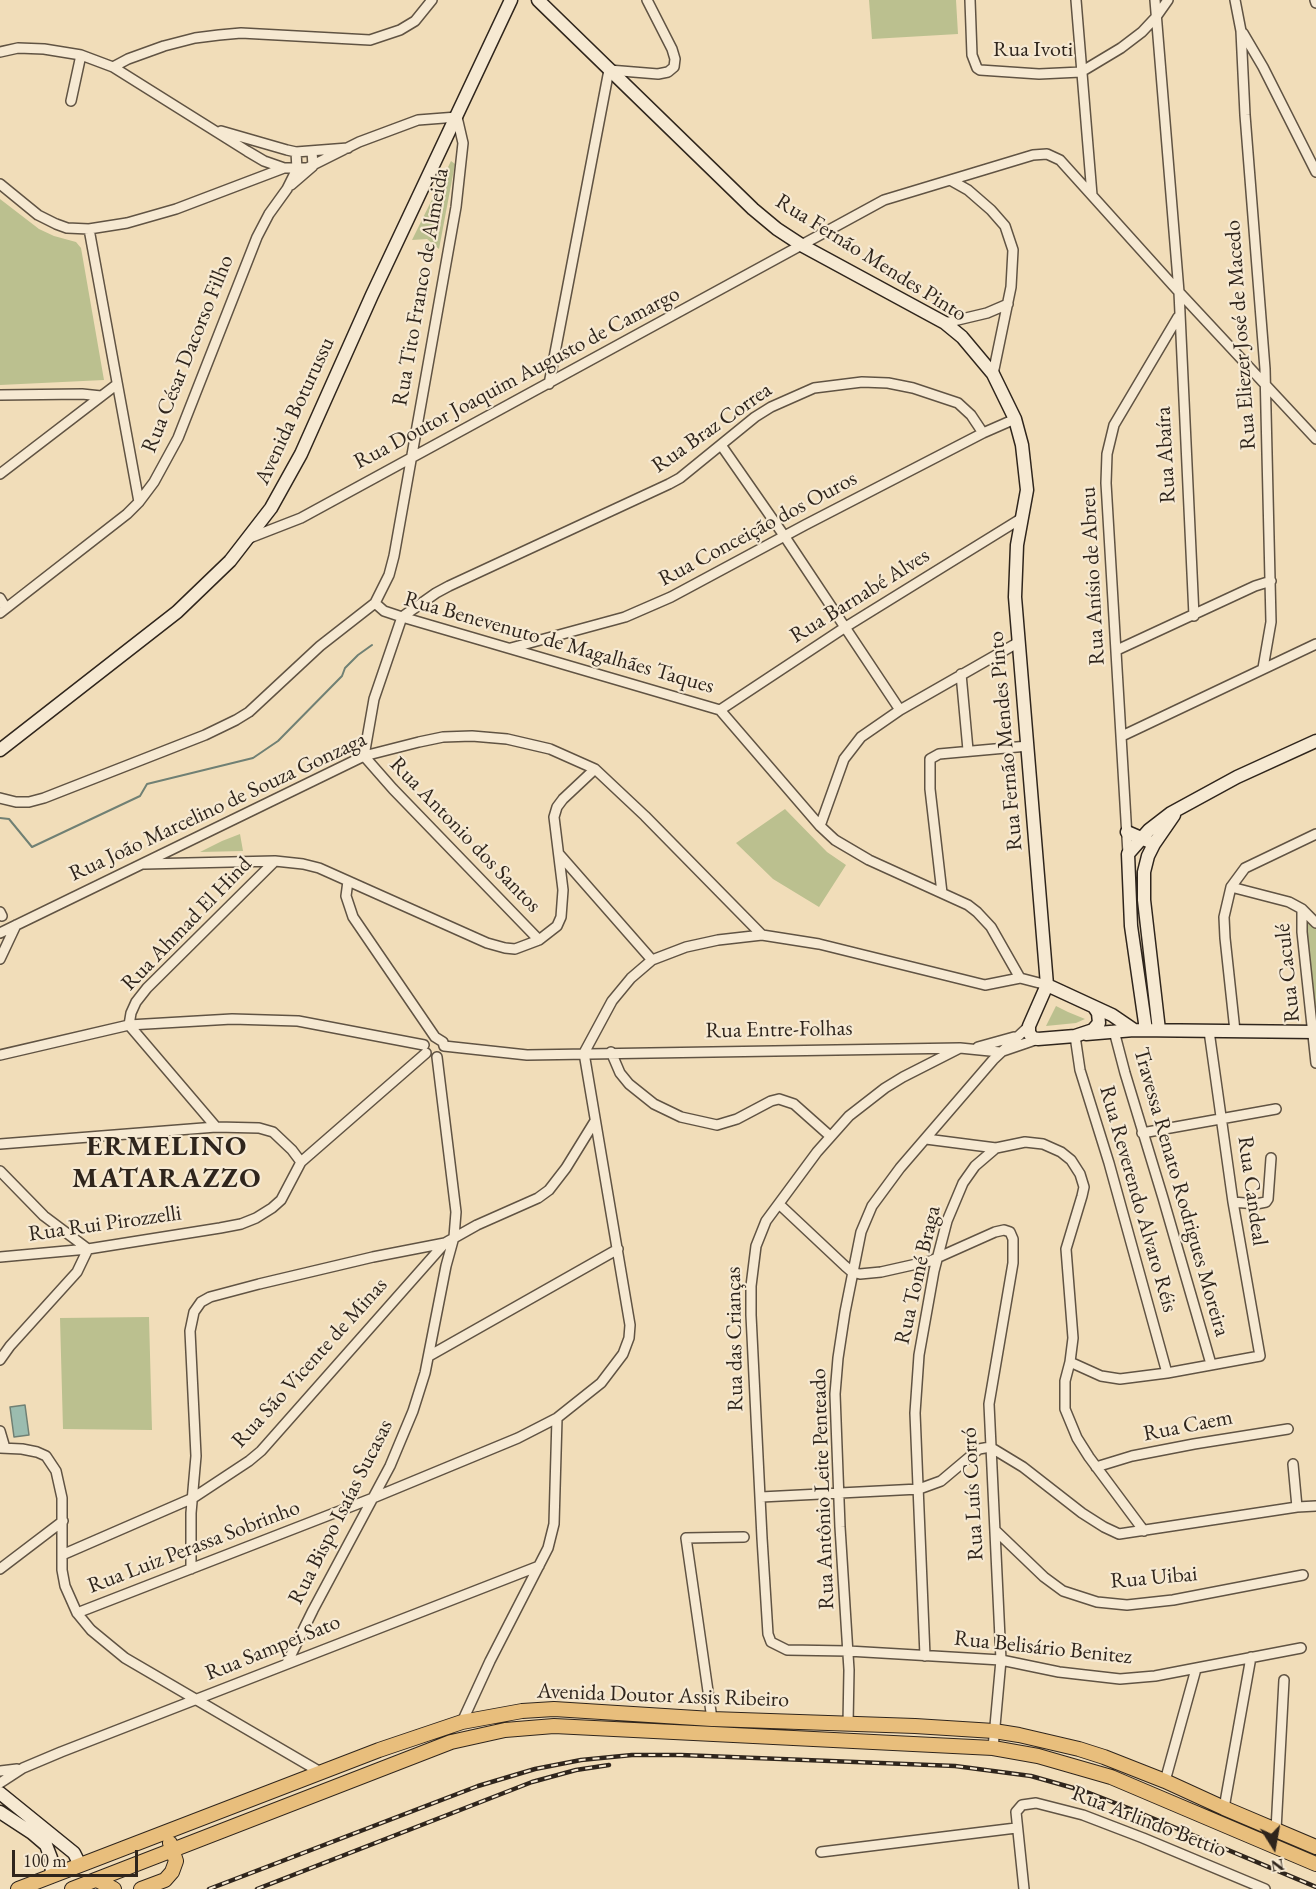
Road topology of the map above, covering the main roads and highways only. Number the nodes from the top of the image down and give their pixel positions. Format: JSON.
{"nodes":[{"id":1,"x":1114,"y":1761,"type":"junction"},
{"id":2,"x":1111,"y":1777,"type":"junction"},
{"id":3,"x":165,"y":1833,"type":"junction"},
{"id":4,"x":1316,"y":1847,"type":"edge"},
{"id":5,"x":172,"y":1849,"type":"junction"},
{"id":6,"x":1316,"y":1864,"type":"edge"},
{"id":7,"x":80,"y":1865,"type":"junction"},
{"id":8,"x":97,"y":1880,"type":"junction"},
{"id":9,"x":18,"y":1889,"type":"edge"},
{"id":10,"x":64,"y":1889,"type":"edge"},
{"id":11,"x":72,"y":1889,"type":"edge"},
{"id":12,"x":114,"y":1889,"type":"edge"},
{"id":13,"x":141,"y":1889,"type":"edge"}],
"edges":[{"from":1,"to":2,"type":"main road"},
{"from":1,"to":3,"type":"main road","name":"Avenida Doutor Assis Ribeiro"},
{"from":1,"to":4,"type":"main road","name":"Avenida Doutor Assis Ribeiro"},
{"from":2,"to":5,"type":"main road","name":"Avenida Doutor Assis Ribeiro"},
{"from":2,"to":6,"type":"main road"},
{"from":3,"to":5,"type":"main road"},
{"from":3,"to":7,"type":"main road","name":"Avenida Doutor Assis Ribeiro"},
{"from":5,"to":8,"type":"main road","name":"Avenida Doutor Assis Ribeiro"},
{"from":5,"to":13,"type":"main road"},
{"from":7,"to":9,"type":"main road","name":"Avenida Doutor Assis Ribeiro"},
{"from":7,"to":10,"type":"main road"},
{"from":8,"to":11,"type":"main road","name":"Avenida Doutor Assis Ribeiro"},
{"from":8,"to":12,"type":"main road"}]}
